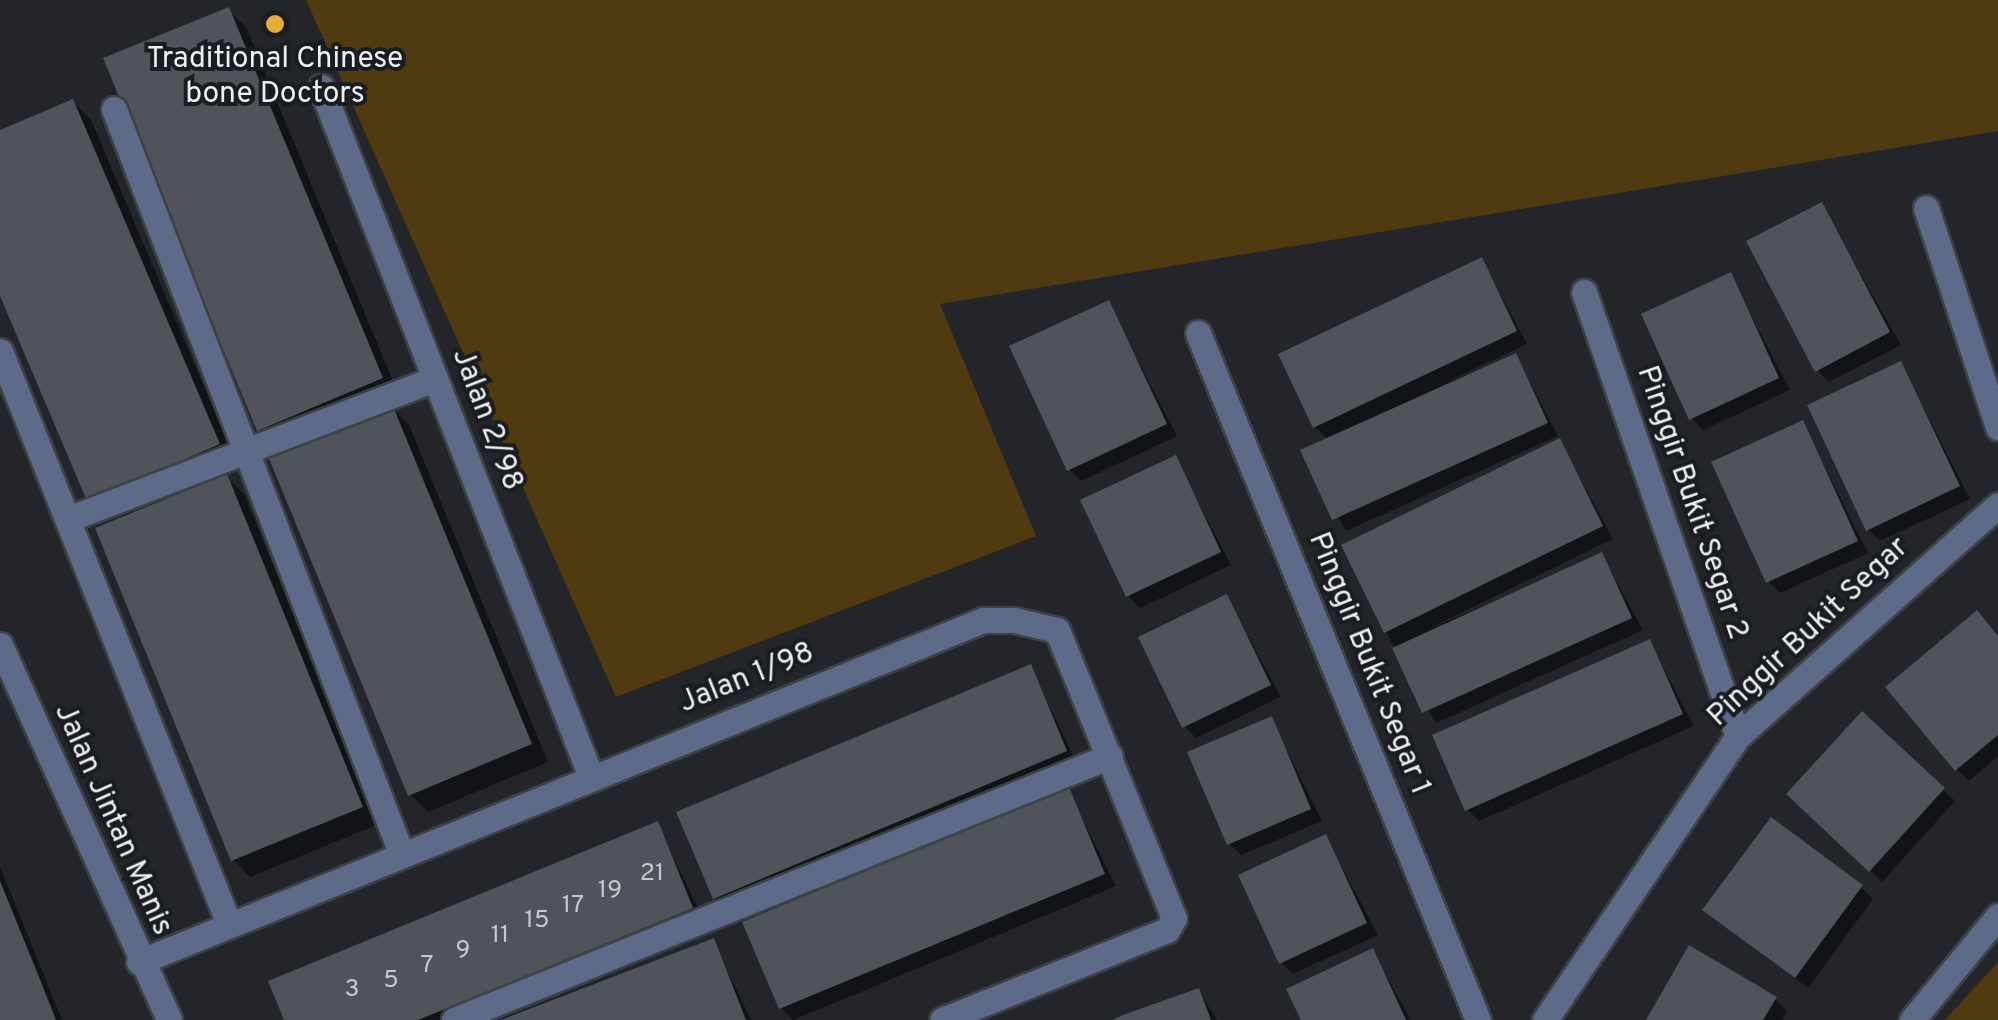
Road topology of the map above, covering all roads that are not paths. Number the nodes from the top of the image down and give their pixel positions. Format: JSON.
{"nodes":[{"id":1,"x":321,"y":86,"type":"dead end"},
{"id":2,"x":114,"y":109,"type":"dead end"},
{"id":3,"x":1926,"y":208,"type":"dead end"},
{"id":4,"x":1584,"y":292,"type":"dead end"},
{"id":5,"x":1198,"y":333,"type":"dead end"},
{"id":6,"x":0,"y":351,"type":"edge"},
{"id":7,"x":435,"y":379,"type":"junction"},
{"id":8,"x":1998,"y":428,"type":"edge"},
{"id":9,"x":245,"y":451,"type":"junction"},
{"id":10,"x":1998,"y":505,"type":"edge"},
{"id":11,"x":68,"y":519,"type":"junction"},
{"id":12,"x":0,"y":645,"type":"edge"},
{"id":13,"x":1738,"y":736,"type":"junction"},
{"id":14,"x":1110,"y":756,"type":"junction"},
{"id":15,"x":591,"y":777,"type":"junction"},
{"id":16,"x":400,"y":850,"type":"junction"},
{"id":17,"x":1998,"y":916,"type":"edge"},
{"id":18,"x":229,"y":924,"type":"junction"},
{"id":19,"x":139,"y":962,"type":"junction"},
{"id":20,"x":169,"y":1020,"type":"edge"},
{"id":21,"x":454,"y":1020,"type":"edge"},
{"id":22,"x":942,"y":1020,"type":"edge"},
{"id":23,"x":1478,"y":1020,"type":"edge"},
{"id":24,"x":1545,"y":1020,"type":"edge"},
{"id":25,"x":1912,"y":1020,"type":"edge"}],
"edges":[{"from":1,"to":7,"type":"street","name":"Jalan 2/98"},
{"from":2,"to":9,"type":"street"},
{"from":3,"to":8,"type":"street"},
{"from":4,"to":13,"type":"street","name":"Pinggir Bukit Segar 2"},
{"from":5,"to":23,"type":"street","name":"Pinggir Bukit Segar 1"},
{"from":6,"to":11,"type":"street"},
{"from":7,"to":9,"type":"street"},
{"from":7,"to":15,"type":"street","name":"Jalan 2/98"},
{"from":9,"to":11,"type":"street"},
{"from":9,"to":16,"type":"street"},
{"from":10,"to":13,"type":"street","name":"Pinggir Bukit Segar"},
{"from":11,"to":18,"type":"street"},
{"from":12,"to":19,"type":"street","name":"Jalan Jintan Manis"},
{"from":13,"to":24,"type":"street","name":"Pinggir Bukit Segar"},
{"from":14,"to":15,"type":"street","name":"Jalan 1/98"},
{"from":14,"to":21,"type":"street"},
{"from":14,"to":22,"type":"street","name":"Jalan 1/98"},
{"from":15,"to":16,"type":"street","name":"Jalan 1/98"},
{"from":16,"to":18,"type":"street","name":"Jalan 1/98"},
{"from":17,"to":25,"type":"street"},
{"from":18,"to":19,"type":"street","name":"Jalan 1/98"},
{"from":19,"to":20,"type":"street","name":"Jalan Jintan Manis"}]}
